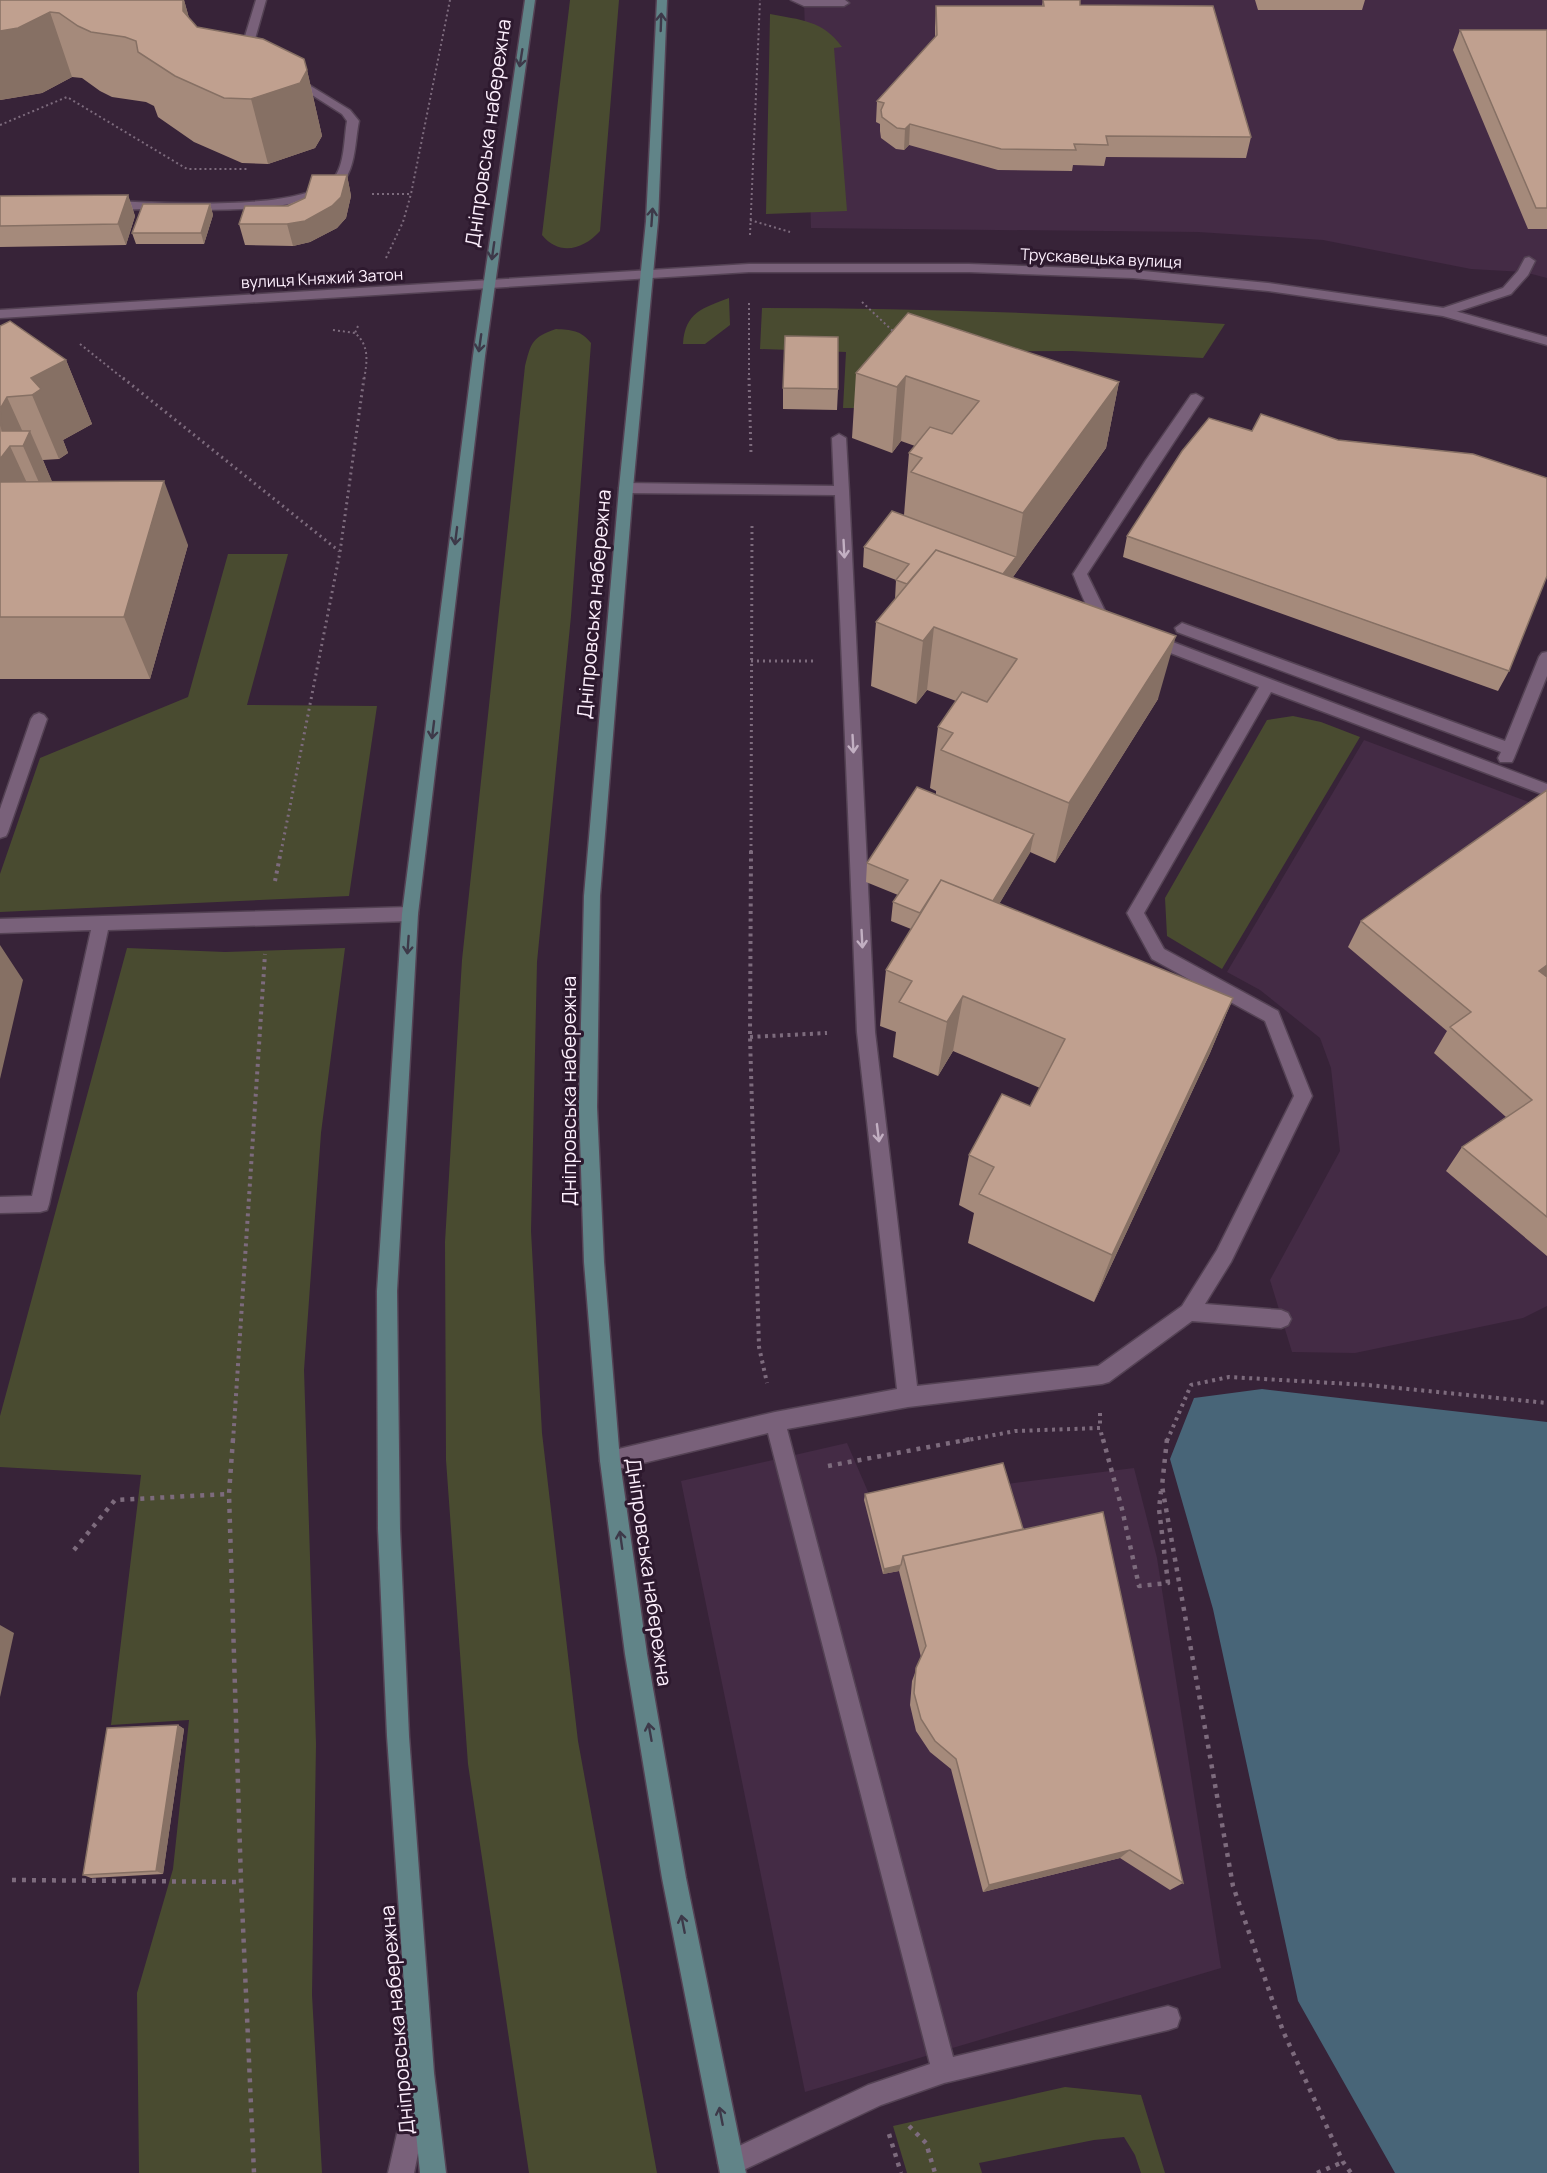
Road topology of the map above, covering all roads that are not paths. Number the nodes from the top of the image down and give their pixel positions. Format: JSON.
{"nodes":[{"id":1,"x":261,"y":0,"type":"edge"},
{"id":2,"x":530,"y":0,"type":"edge"},
{"id":3,"x":662,"y":0,"type":"edge"},
{"id":4,"x":796,"y":0,"type":"edge"},
{"id":5,"x":844,"y":3,"type":"dead end"},
{"id":6,"x":94,"y":205,"type":"edge"},
{"id":7,"x":1529,"y":261,"type":"dead end"},
{"id":8,"x":646,"y":275,"type":"junction"},
{"id":9,"x":488,"y":285,"type":"junction"},
{"id":10,"x":1444,"y":312,"type":"junction"},
{"id":11,"x":0,"y":314,"type":"edge"},
{"id":12,"x":1547,"y":341,"type":"edge"},
{"id":13,"x":1197,"y":398,"type":"dead end"},
{"id":14,"x":839,"y":438,"type":"dead end"},
{"id":15,"x":626,"y":488,"type":"junction"},
{"id":16,"x":842,"y":490,"type":"junction"},
{"id":17,"x":1182,"y":628,"type":"dead end"},
{"id":18,"x":1547,"y":657,"type":"edge"},
{"id":19,"x":1268,"y":685,"type":"junction"},
{"id":20,"x":39,"y":720,"type":"dead end"},
{"id":21,"x":1510,"y":749,"type":"junction"},
{"id":22,"x":1500,"y":772,"type":"junction"},
{"id":23,"x":1547,"y":790,"type":"edge"},
{"id":24,"x":0,"y":832,"type":"edge"},
{"id":25,"x":410,"y":914,"type":"junction"},
{"id":26,"x":101,"y":923,"type":"junction"},
{"id":27,"x":0,"y":927,"type":"edge"},
{"id":28,"x":0,"y":1205,"type":"edge"},
{"id":29,"x":1189,"y":1312,"type":"junction"},
{"id":30,"x":1281,"y":1319,"type":"dead end"},
{"id":31,"x":908,"y":1396,"type":"junction"},
{"id":32,"x":775,"y":1422,"type":"junction"},
{"id":33,"x":610,"y":1461,"type":"junction"},
{"id":34,"x":1168,"y":2018,"type":"dead end"},
{"id":35,"x":944,"y":2071,"type":"junction"},
{"id":36,"x":422,"y":2073,"type":"junction"},
{"id":37,"x":732,"y":2168,"type":"edge"},
{"id":38,"x":401,"y":2173,"type":"edge"},
{"id":39,"x":433,"y":2173,"type":"edge"}],
"edges":[{"from":1,"to":6,"type":"street"},
{"from":2,"to":9,"type":"main road","name":"Дніпровська набережна","one_way":true},
{"from":8,"to":3,"type":"main road","name":"Дніпровська набережна","one_way":true},
{"from":4,"to":5,"type":"street"},
{"from":7,"to":10,"type":"street"},
{"from":8,"to":9,"type":"street","name":"вулиця Княжий Затон"},
{"from":8,"to":10,"type":"street","name":"Трускавецька вулиця"},
{"from":8,"to":15,"type":"main road","name":"Дніпровська набережна"},
{"from":9,"to":11,"type":"street","name":"вулиця Княжий Затон"},
{"from":9,"to":25,"type":"main road","name":"Дніпровська набережна","one_way":true},
{"from":10,"to":12,"type":"street","name":"Трускавецька вулиця"},
{"from":13,"to":19,"type":"street"},
{"from":14,"to":16,"type":"street"},
{"from":15,"to":16,"type":"street"},
{"from":15,"to":33,"type":"main road","name":"Дніпровська набережна"},
{"from":16,"to":31,"type":"street","one_way":true},
{"from":17,"to":21,"type":"street"},
{"from":18,"to":21,"type":"street"},
{"from":19,"to":22,"type":"street"},
{"from":19,"to":29,"type":"street"},
{"from":20,"to":24,"type":"street"},
{"from":21,"to":22,"type":"street"},
{"from":22,"to":23,"type":"street"},
{"from":25,"to":26,"type":"street"},
{"from":25,"to":36,"type":"main road","name":"Дніпровська набережна","one_way":true},
{"from":26,"to":27,"type":"street"},
{"from":26,"to":28,"type":"street"},
{"from":29,"to":30,"type":"street"},
{"from":29,"to":31,"type":"street"},
{"from":31,"to":32,"type":"street"},
{"from":32,"to":33,"type":"street"},
{"from":32,"to":35,"type":"street"},
{"from":37,"to":33,"type":"main road","name":"Дніпровська набережна","one_way":true},
{"from":34,"to":35,"type":"street"},
{"from":35,"to":37,"type":"street"},
{"from":36,"to":38,"type":"street"},
{"from":36,"to":39,"type":"main road","name":"Дніпровська набережна"}]}
